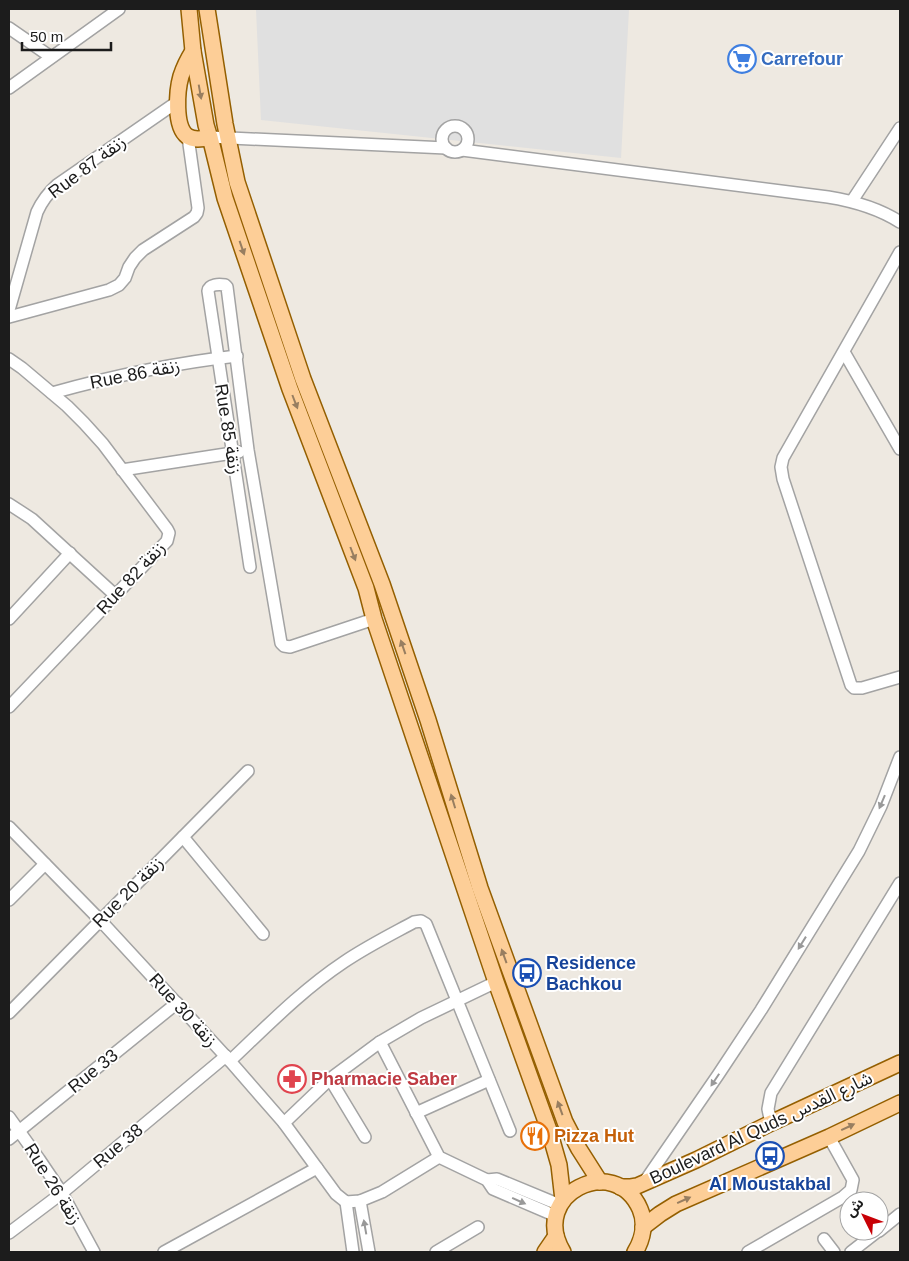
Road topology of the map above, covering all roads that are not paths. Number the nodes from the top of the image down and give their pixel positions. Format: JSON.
{"nodes":[{"id":1,"x":119,"y":9,"type":"edge"},
{"id":2,"x":189,"y":9,"type":"edge"},
{"id":3,"x":207,"y":9,"type":"edge"},
{"id":4,"x":9,"y":28,"type":"edge"},
{"id":5,"x":193,"y":51,"type":"junction"},
{"id":6,"x":51,"y":57,"type":"junction"},
{"id":7,"x":9,"y":88,"type":"edge"},
{"id":8,"x":177,"y":102,"type":"junction"},
{"id":9,"x":900,"y":128,"type":"edge"},
{"id":10,"x":188,"y":136,"type":"junction"},
{"id":11,"x":210,"y":137,"type":"junction"},
{"id":12,"x":229,"y":138,"type":"junction"},
{"id":13,"x":446,"y":148,"type":"junction"},
{"id":14,"x":462,"y":150,"type":"junction"},
{"id":15,"x":852,"y":201,"type":"junction"},
{"id":16,"x":900,"y":222,"type":"edge"},
{"id":17,"x":900,"y":252,"type":"edge"},
{"id":18,"x":9,"y":310,"type":"edge"},
{"id":19,"x":9,"y":317,"type":"edge"},
{"id":20,"x":844,"y":352,"type":"junction"},
{"id":21,"x":237,"y":356,"type":"junction"},
{"id":22,"x":9,"y":359,"type":"edge"},
{"id":23,"x":218,"y":359,"type":"junction"},
{"id":24,"x":52,"y":393,"type":"junction"},
{"id":25,"x":900,"y":449,"type":"edge"},
{"id":26,"x":248,"y":450,"type":"junction"},
{"id":27,"x":232,"y":453,"type":"junction"},
{"id":28,"x":122,"y":470,"type":"junction"},
{"id":29,"x":9,"y":504,"type":"edge"},
{"id":30,"x":70,"y":553,"type":"junction"},
{"id":31,"x":250,"y":567,"type":"dead end"},
{"id":32,"x":115,"y":595,"type":"junction"},
{"id":33,"x":374,"y":619,"type":"junction"},
{"id":34,"x":9,"y":620,"type":"edge"},
{"id":35,"x":900,"y":677,"type":"edge"},
{"id":36,"x":9,"y":707,"type":"edge"},
{"id":37,"x":900,"y":756,"type":"edge"},
{"id":38,"x":248,"y":771,"type":"dead end"},
{"id":39,"x":9,"y":827,"type":"edge"},
{"id":40,"x":184,"y":837,"type":"junction"},
{"id":41,"x":45,"y":864,"type":"junction"},
{"id":42,"x":900,"y":883,"type":"edge"},
{"id":43,"x":9,"y":900,"type":"edge"},
{"id":44,"x":100,"y":920,"type":"junction"},
{"id":45,"x":263,"y":934,"type":"dead end"},
{"id":46,"x":496,"y":982,"type":"junction"},
{"id":47,"x":457,"y":1000,"type":"junction"},
{"id":48,"x":178,"y":1003,"type":"junction"},
{"id":49,"x":9,"y":1013,"type":"edge"},
{"id":50,"x":380,"y":1042,"type":"junction"},
{"id":51,"x":228,"y":1059,"type":"junction"},
{"id":52,"x":900,"y":1063,"type":"edge"},
{"id":53,"x":330,"y":1079,"type":"junction"},
{"id":54,"x":489,"y":1080,"type":"junction"},
{"id":55,"x":900,"y":1103,"type":"edge"},
{"id":56,"x":416,"y":1113,"type":"junction"},
{"id":57,"x":9,"y":1117,"type":"edge"},
{"id":58,"x":284,"y":1123,"type":"junction"},
{"id":59,"x":771,"y":1123,"type":"junction"},
{"id":60,"x":19,"y":1131,"type":"junction"},
{"id":61,"x":510,"y":1131,"type":"dead end"},
{"id":62,"x":829,"y":1136,"type":"junction"},
{"id":63,"x":364,"y":1137,"type":"dead end"},
{"id":64,"x":9,"y":1139,"type":"edge"},
{"id":65,"x":439,"y":1157,"type":"junction"},
{"id":66,"x":317,"y":1168,"type":"junction"},
{"id":67,"x":600,"y":1182,"type":"junction"},
{"id":68,"x":643,"y":1184,"type":"junction"},
{"id":69,"x":620,"y":1187,"type":"junction"},
{"id":70,"x":62,"y":1193,"type":"junction"},
{"id":71,"x":360,"y":1201,"type":"junction"},
{"id":72,"x":346,"y":1202,"type":"junction"},
{"id":73,"x":560,"y":1207,"type":"junction"},
{"id":74,"x":900,"y":1214,"type":"edge"},
{"id":75,"x":889,"y":1223,"type":"edge"},
{"id":76,"x":478,"y":1227,"type":"dead end"},
{"id":77,"x":643,"y":1227,"type":"junction"},
{"id":78,"x":9,"y":1233,"type":"edge"},
{"id":79,"x":556,"y":1236,"type":"junction"},
{"id":80,"x":824,"y":1240,"type":"dead end"},
{"id":81,"x":866,"y":1241,"type":"edge"},
{"id":82,"x":94,"y":1252,"type":"edge"},
{"id":83,"x":164,"y":1252,"type":"edge"},
{"id":84,"x":353,"y":1252,"type":"edge"},
{"id":85,"x":370,"y":1252,"type":"edge"},
{"id":86,"x":436,"y":1252,"type":"edge"},
{"id":87,"x":545,"y":1252,"type":"edge"},
{"id":88,"x":564,"y":1252,"type":"edge"},
{"id":89,"x":634,"y":1252,"type":"edge"},
{"id":90,"x":748,"y":1252,"type":"edge"},
{"id":91,"x":834,"y":1252,"type":"edge"},
{"id":92,"x":851,"y":1252,"type":"edge"}],
"edges":[{"from":1,"to":6,"type":"street"},
{"from":2,"to":5,"type":"main road"},
{"from":3,"to":12,"type":"main road"},
{"from":4,"to":6,"type":"street"},
{"from":5,"to":8,"type":"main road"},
{"from":5,"to":11,"type":"main road","one_way":true},
{"from":6,"to":7,"type":"street"},
{"from":8,"to":10,"type":"main road"},
{"from":8,"to":18,"type":"street","name":"Rue 87 زنقة"},
{"from":9,"to":15,"type":"street"},
{"from":10,"to":11,"type":"main road"},
{"from":10,"to":19,"type":"street"},
{"from":11,"to":12,"type":"street"},
{"from":11,"to":33,"type":"main road","one_way":true},
{"from":12,"to":13,"type":"street"},
{"from":67,"to":12,"type":"main road","one_way":true},
{"from":13,"to":14,"type":"street"},
{"from":13,"to":14,"type":"street"},
{"from":14,"to":15,"type":"street"},
{"from":15,"to":16,"type":"street"},
{"from":17,"to":20,"type":"street"},
{"from":20,"to":25,"type":"street"},
{"from":20,"to":35,"type":"street"},
{"from":21,"to":23,"type":"street","name":"Rue 86 زنقة"},
{"from":21,"to":23,"type":"street","name":"Rue 85 زنقة"},
{"from":21,"to":26,"type":"street"},
{"from":22,"to":24,"type":"street","name":"Rue 82 زنقة"},
{"from":23,"to":24,"type":"street","name":"Rue 86 زنقة"},
{"from":23,"to":27,"type":"street","name":"Rue 85 زنقة"},
{"from":24,"to":28,"type":"street","name":"Rue 82 زنقة"},
{"from":26,"to":27,"type":"street"},
{"from":26,"to":33,"type":"street"},
{"from":27,"to":28,"type":"street"},
{"from":27,"to":31,"type":"street","name":"Rue 85 زنقة"},
{"from":28,"to":32,"type":"street","name":"Rue 82 زنقة"},
{"from":29,"to":30,"type":"street"},
{"from":30,"to":32,"type":"street"},
{"from":30,"to":34,"type":"street"},
{"from":32,"to":36,"type":"street","name":"Rue 82 زنقة"},
{"from":33,"to":46,"type":"main road"},
{"from":37,"to":68,"type":"street","one_way":true},
{"from":38,"to":40,"type":"street","name":"Rue 20 زنقة"},
{"from":39,"to":41,"type":"street","name":"Rue 30 زنقة"},
{"from":40,"to":44,"type":"street","name":"Rue 20 زنقة"},
{"from":40,"to":45,"type":"street"},
{"from":41,"to":43,"type":"street"},
{"from":41,"to":44,"type":"street","name":"Rue 30 زنقة"},
{"from":42,"to":59,"type":"street"},
{"from":44,"to":48,"type":"street","name":"Rue 30 زنقة"},
{"from":44,"to":49,"type":"street","name":"Rue 20 زنقة"},
{"from":46,"to":47,"type":"street"},
{"from":46,"to":73,"type":"main road"},
{"from":47,"to":50,"type":"street"},
{"from":47,"to":51,"type":"street","name":"Rue 38"},
{"from":47,"to":54,"type":"street","name":"Rue 38"},
{"from":48,"to":51,"type":"street","name":"Rue 30 زنقة"},
{"from":48,"to":60,"type":"street","name":"Rue 33"},
{"from":50,"to":53,"type":"street"},
{"from":50,"to":56,"type":"street"},
{"from":51,"to":58,"type":"street","name":"Rue 30 زنقة"},
{"from":51,"to":70,"type":"street","name":"Rue 38"},
{"from":52,"to":59,"type":"main road","name":"Boulevard Al Quds شارع القدس"},
{"from":53,"to":58,"type":"street"},
{"from":53,"to":63,"type":"street"},
{"from":54,"to":56,"type":"street"},
{"from":54,"to":61,"type":"street","name":"Rue 38"},
{"from":62,"to":55,"type":"main road","name":"Boulevard Al Quds شارع القدس","one_way":true},
{"from":56,"to":65,"type":"street"},
{"from":57,"to":60,"type":"street","name":"Rue 26 زنقة"},
{"from":58,"to":66,"type":"street","name":"Rue 30 زنقة"},
{"from":59,"to":68,"type":"main road","name":"Boulevard Al Quds شارع القدس"},
{"from":60,"to":64,"type":"street","name":"Rue 33"},
{"from":60,"to":70,"type":"street","name":"Rue 26 زنقة"},
{"from":77,"to":62,"type":"main road","name":"Boulevard Al Quds شارع القدس","one_way":true},
{"from":62,"to":90,"type":"street"},
{"from":65,"to":71,"type":"street"},
{"from":65,"to":73,"type":"street"},
{"from":66,"to":72,"type":"street","name":"Rue 30 زنقة"},
{"from":66,"to":83,"type":"street"},
{"from":67,"to":69,"type":"main road"},
{"from":67,"to":73,"type":"main road"},
{"from":68,"to":69,"type":"main road","name":"Boulevard Al Quds شارع القدس"},
{"from":69,"to":77,"type":"main road"},
{"from":70,"to":78,"type":"street","name":"Rue 38"},
{"from":70,"to":82,"type":"street","name":"Rue 26 زنقة"},
{"from":71,"to":72,"type":"street"},
{"from":85,"to":71,"type":"street","one_way":true},
{"from":72,"to":84,"type":"street"},
{"from":73,"to":79,"type":"main road"},
{"from":74,"to":75,"type":"street"},
{"from":76,"to":86,"type":"street"},
{"from":77,"to":89,"type":"main road"},
{"from":79,"to":87,"type":"main road"},
{"from":79,"to":88,"type":"main road"},
{"from":80,"to":91,"type":"street"},
{"from":81,"to":92,"type":"street"}]}
